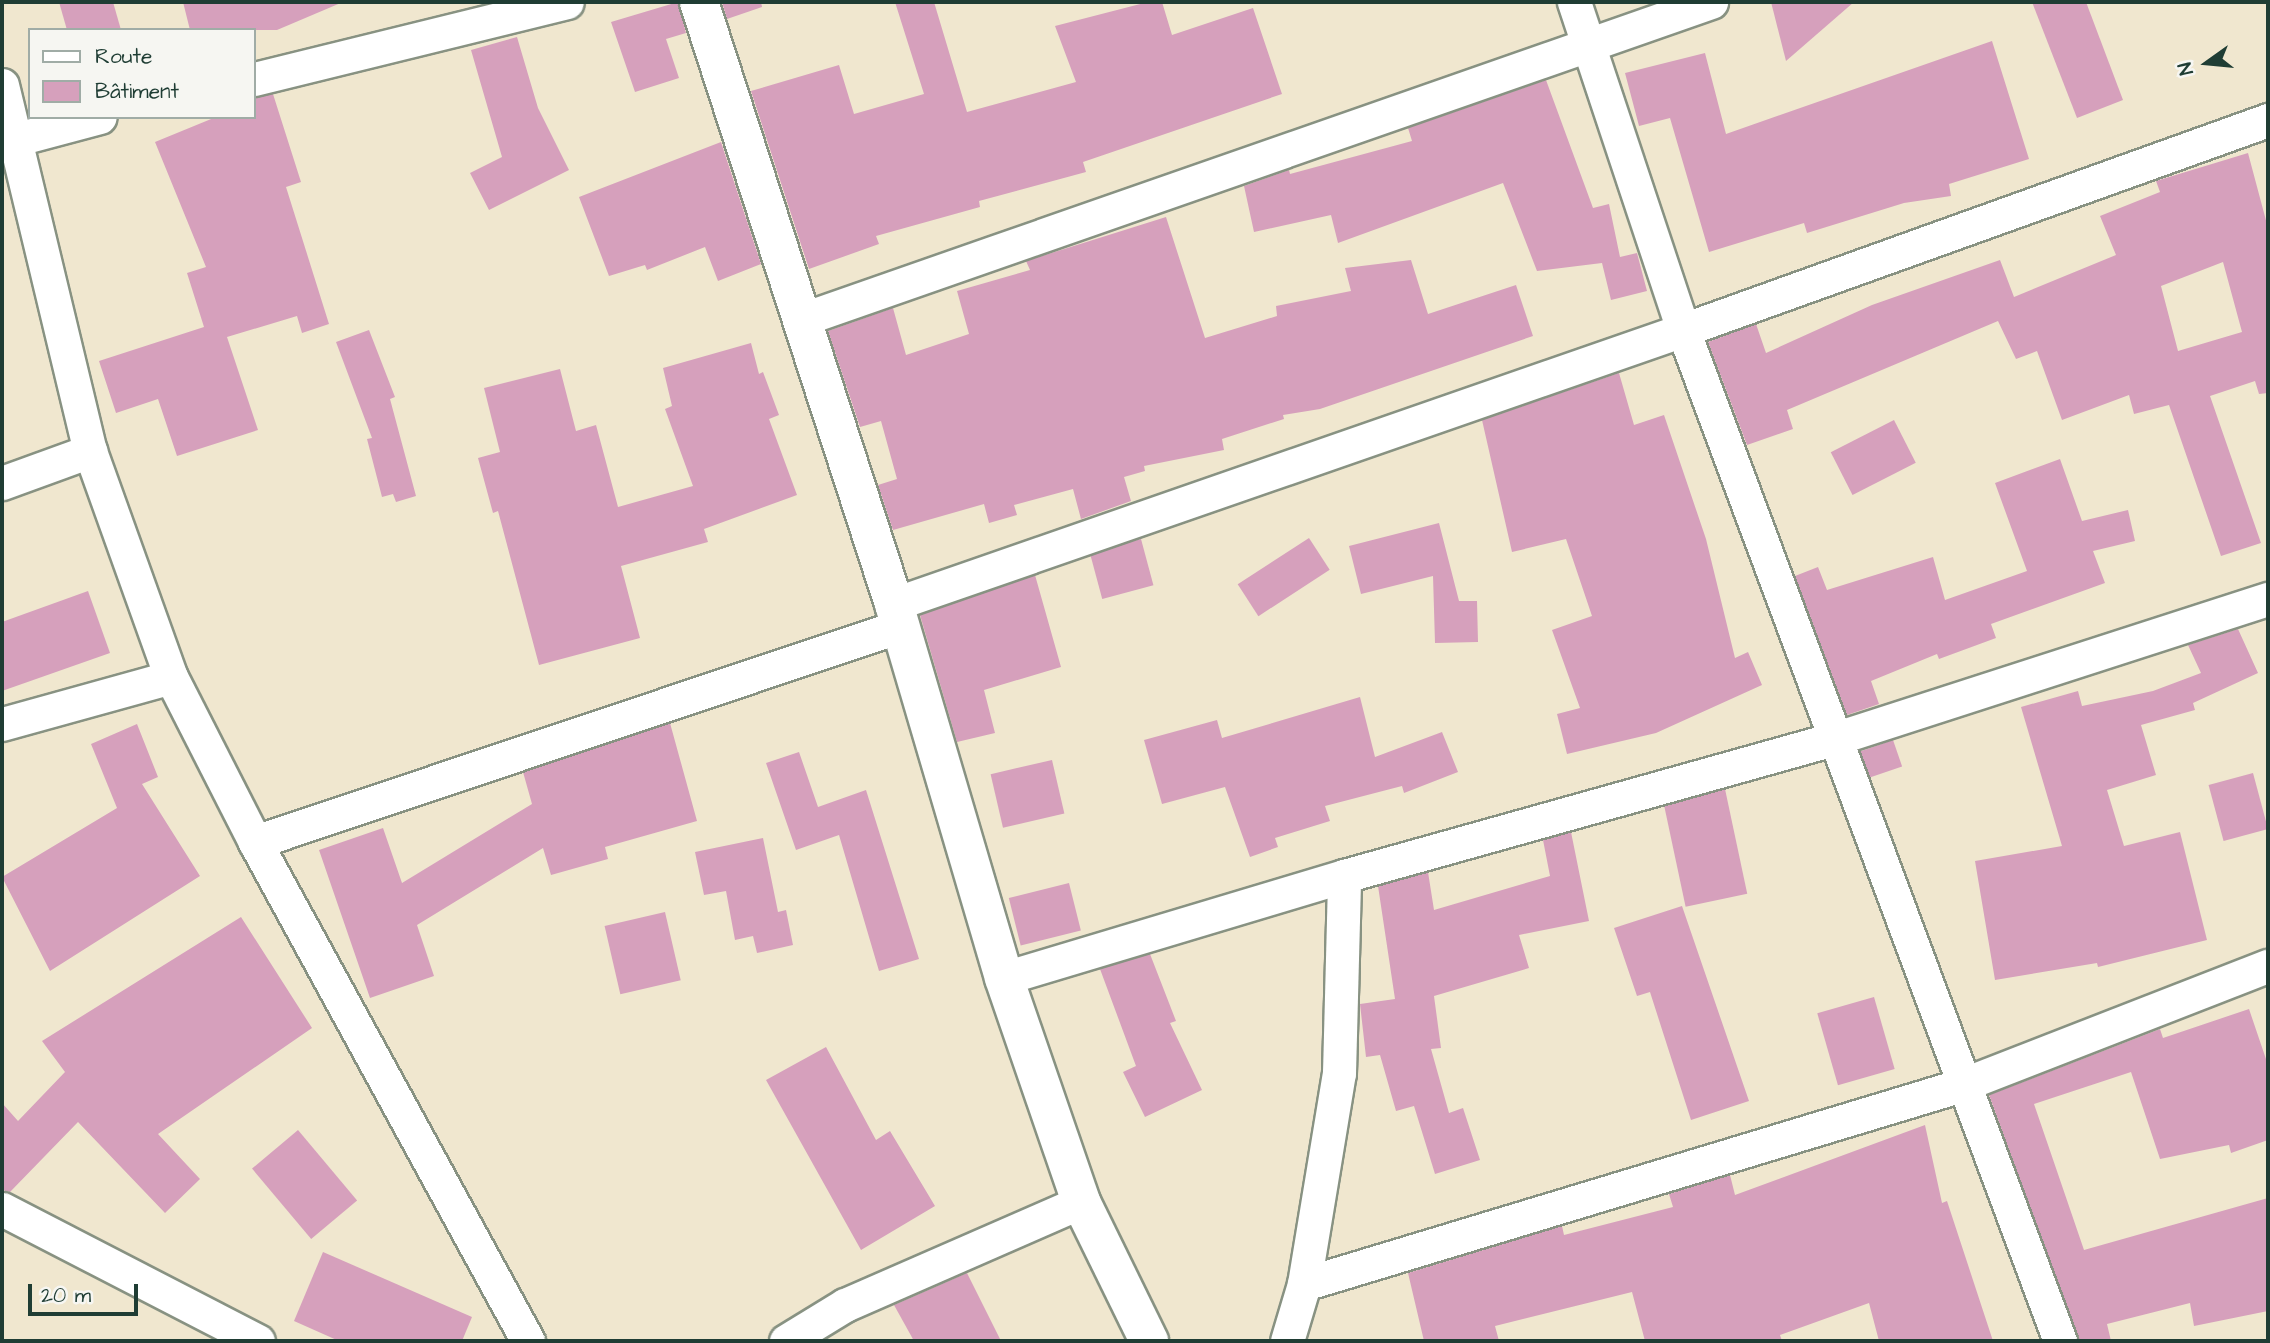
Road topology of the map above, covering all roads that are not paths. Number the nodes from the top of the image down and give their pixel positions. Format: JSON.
{"nodes":[{"id":1,"x":567,"y":2,"type":"edge"},
{"id":2,"x":699,"y":2,"type":"edge"},
{"id":3,"x":1574,"y":2,"type":"edge"},
{"id":4,"x":1711,"y":2,"type":"edge"},
{"id":5,"x":1590,"y":47,"type":"junction"},
{"id":6,"x":256,"y":79,"type":"edge"},
{"id":7,"x":2,"y":85,"type":"edge"},
{"id":8,"x":92,"y":119,"type":"edge"},
{"id":9,"x":2268,"y":120,"type":"edge"},
{"id":10,"x":9,"y":140,"type":"edge"},
{"id":11,"x":803,"y":320,"type":"junction"},
{"id":12,"x":1683,"y":330,"type":"junction"},
{"id":13,"x":90,"y":451,"type":"junction"},
{"id":14,"x":2,"y":483,"type":"edge"},
{"id":15,"x":2268,"y":598,"type":"edge"},
{"id":16,"x":897,"y":615,"type":"junction"},
{"id":17,"x":171,"y":677,"type":"junction"},
{"id":18,"x":2,"y":724,"type":"edge"},
{"id":19,"x":1837,"y":738,"type":"junction"},
{"id":20,"x":255,"y":842,"type":"junction"},
{"id":21,"x":1344,"y":876,"type":"junction"},
{"id":22,"x":2268,"y":966,"type":"edge"},
{"id":23,"x":1004,"y":978,"type":"junction"},
{"id":24,"x":1962,"y":1085,"type":"junction"},
{"id":25,"x":1081,"y":1202,"type":"junction"},
{"id":26,"x":2,"y":1209,"type":"edge"},
{"id":27,"x":1304,"y":1284,"type":"junction"},
{"id":28,"x":258,"y":1341,"type":"edge"},
{"id":29,"x":528,"y":1341,"type":"edge"},
{"id":30,"x":786,"y":1341,"type":"edge"},
{"id":31,"x":1149,"y":1341,"type":"edge"},
{"id":32,"x":1287,"y":1341,"type":"edge"},
{"id":33,"x":2060,"y":1341,"type":"edge"}],
"edges":[{"from":1,"to":6,"type":"street"},
{"from":2,"to":11,"type":"street"},
{"from":3,"to":5,"type":"street"},
{"from":4,"to":5,"type":"street"},
{"from":5,"to":11,"type":"street"},
{"from":5,"to":12,"type":"street"},
{"from":7,"to":10,"type":"street"},
{"from":8,"to":10,"type":"street"},
{"from":9,"to":12,"type":"street"},
{"from":10,"to":13,"type":"street"},
{"from":11,"to":16,"type":"street"},
{"from":12,"to":16,"type":"street"},
{"from":12,"to":19,"type":"street"},
{"from":13,"to":14,"type":"street"},
{"from":13,"to":17,"type":"street"},
{"from":15,"to":19,"type":"street"},
{"from":16,"to":20,"type":"street"},
{"from":16,"to":23,"type":"street"},
{"from":17,"to":18,"type":"street"},
{"from":17,"to":20,"type":"street"},
{"from":19,"to":21,"type":"street"},
{"from":19,"to":24,"type":"street"},
{"from":20,"to":29,"type":"street"},
{"from":21,"to":23,"type":"street"},
{"from":21,"to":27,"type":"street"},
{"from":22,"to":24,"type":"street"},
{"from":23,"to":25,"type":"street"},
{"from":24,"to":27,"type":"street"},
{"from":24,"to":33,"type":"street"},
{"from":25,"to":30,"type":"street"},
{"from":25,"to":31,"type":"street"},
{"from":26,"to":28,"type":"street"},
{"from":27,"to":32,"type":"street"}]}
